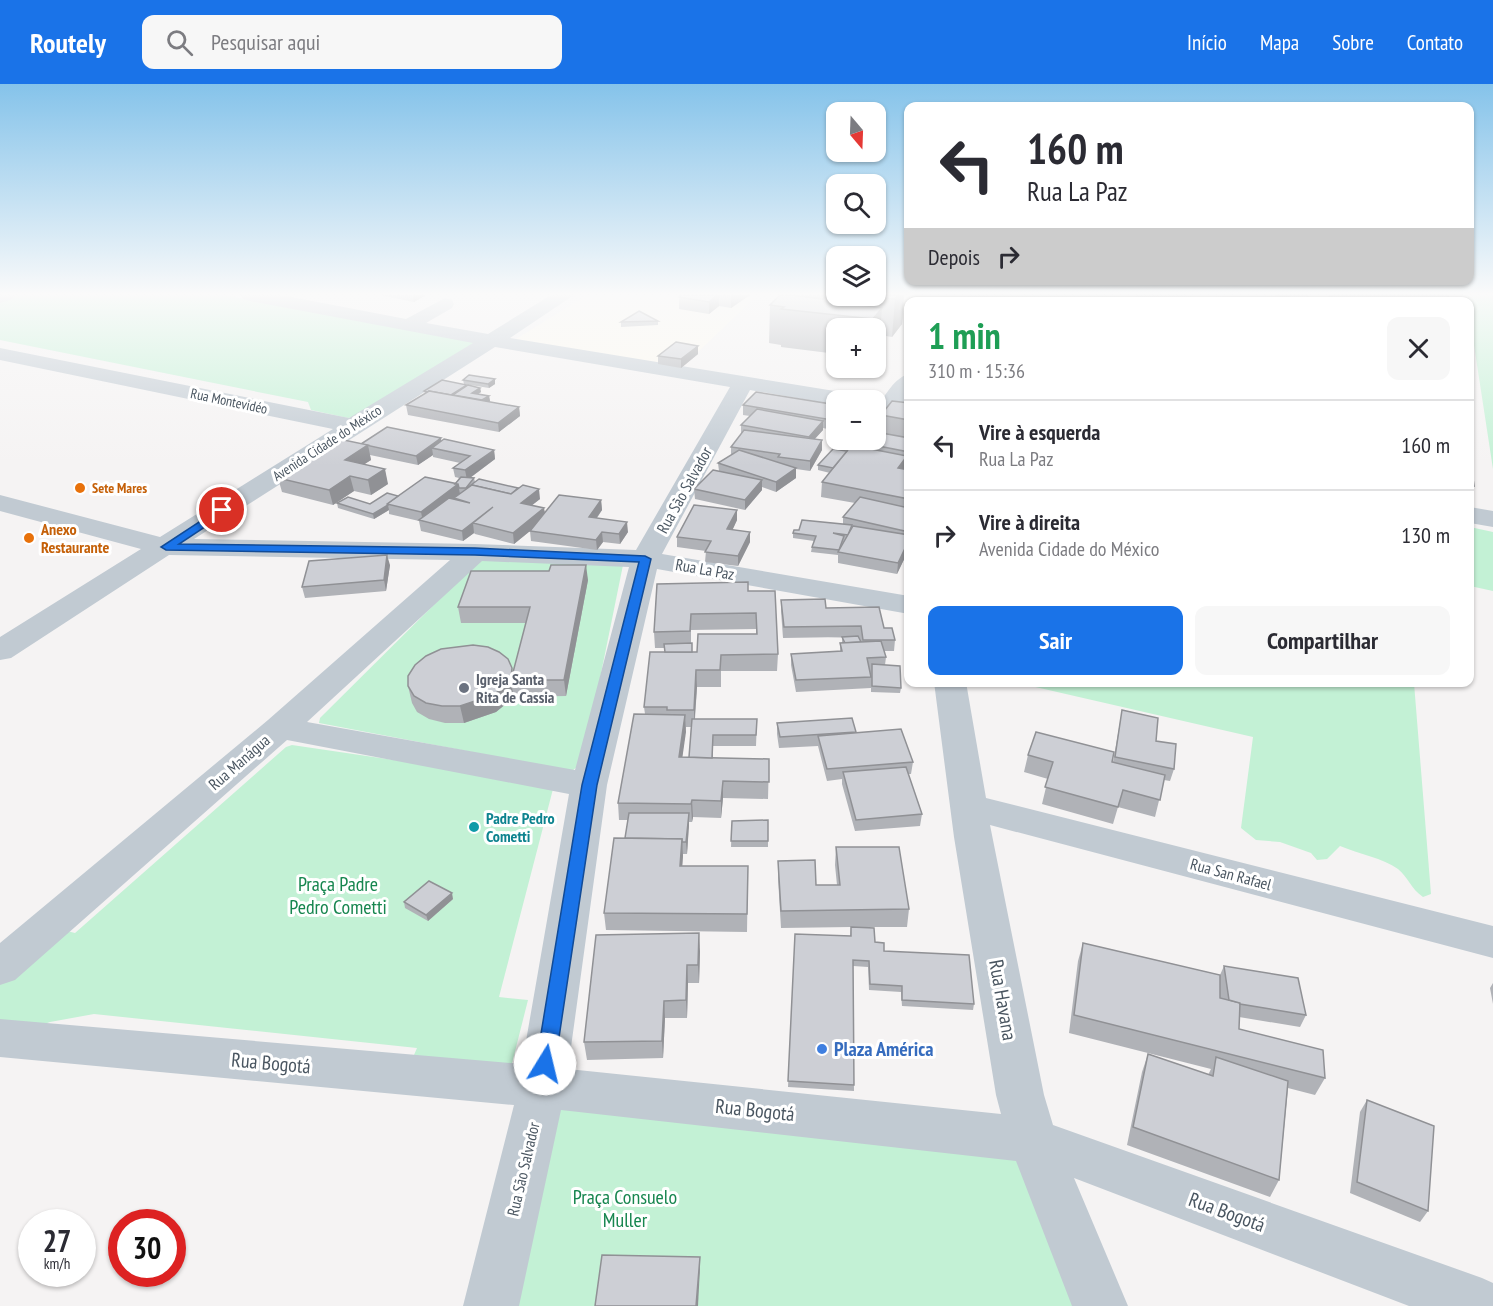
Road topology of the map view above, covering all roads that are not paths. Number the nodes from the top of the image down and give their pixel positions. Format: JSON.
{"nodes":[{"id":1,"x":472,"y":352,"type":"edge"},
{"id":2,"x":561,"y":352,"type":"edge"},
{"id":3,"x":0,"y":354,"type":"edge"},
{"id":4,"x":743,"y":383,"type":"junction"},
{"id":5,"x":904,"y":388,"type":"edge"},
{"id":6,"x":826,"y":397,"type":"edge"},
{"id":7,"x":891,"y":408,"type":"edge"},
{"id":8,"x":353,"y":426,"type":"junction"},
{"id":9,"x":0,"y":503,"type":"edge"},
{"id":10,"x":1474,"y":515,"type":"edge"},
{"id":11,"x":1493,"y":519,"type":"edge"},
{"id":12,"x":166,"y":547,"type":"junction"},
{"id":13,"x":475,"y":552,"type":"junction"},
{"id":14,"x":645,"y":559,"type":"junction"},
{"id":15,"x":904,"y":604,"type":"edge"},
{"id":16,"x":0,"y":651,"type":"edge"},
{"id":17,"x":951,"y":687,"type":"edge"},
{"id":18,"x":280,"y":728,"type":"junction"},
{"id":19,"x":589,"y":785,"type":"junction"},
{"id":20,"x":968,"y":806,"type":"junction"},
{"id":21,"x":1493,"y":942,"type":"edge"},
{"id":22,"x":0,"y":968,"type":"edge"},
{"id":23,"x":0,"y":1038,"type":"edge"},
{"id":24,"x":542,"y":1088,"type":"junction"},
{"id":25,"x":1033,"y":1140,"type":"junction"},
{"id":26,"x":491,"y":1306,"type":"edge"},
{"id":27,"x":1100,"y":1306,"type":"edge"},
{"id":28,"x":1482,"y":1306,"type":"edge"}],
"edges":[{"from":1,"to":8,"type":"street","name":"Avenida Cidade do México"},
{"from":2,"to":4,"type":"street"},
{"from":3,"to":8,"type":"street","name":"Rua Montevidéo"},
{"from":4,"to":6,"type":"street"},
{"from":4,"to":14,"type":"street","name":"Rua São Salvador"},
{"from":5,"to":7,"type":"street"},
{"from":8,"to":12,"type":"street","name":"Avenida Cidade do México"},
{"from":9,"to":12,"type":"street","name":"Rua La Paz"},
{"from":10,"to":11,"type":"street"},
{"from":12,"to":13,"type":"street","name":"Rua La Paz"},
{"from":12,"to":16,"type":"street","name":"Avenida Cidade do México"},
{"from":13,"to":14,"type":"street","name":"Rua La Paz"},
{"from":13,"to":18,"type":"street","name":"Rua Manágua"},
{"from":14,"to":15,"type":"street","name":"Rua La Paz"},
{"from":14,"to":19,"type":"street","name":"Rua São Salvador"},
{"from":17,"to":20,"type":"street","name":"Rua Havana"},
{"from":18,"to":19,"type":"street"},
{"from":18,"to":22,"type":"street","name":"Rua Manágua"},
{"from":19,"to":24,"type":"street","name":"Rua São Salvador"},
{"from":20,"to":21,"type":"street","name":"Rua San Rafael"},
{"from":20,"to":25,"type":"street","name":"Rua Havana"},
{"from":23,"to":24,"type":"street","name":"Rua Bogotá"},
{"from":24,"to":25,"type":"street","name":"Rua Bogotá"},
{"from":24,"to":26,"type":"street","name":"Rua São Salvador"},
{"from":25,"to":27,"type":"street","name":"Rua Havana"},
{"from":25,"to":28,"type":"street","name":"Rua Bogotá"}]}
